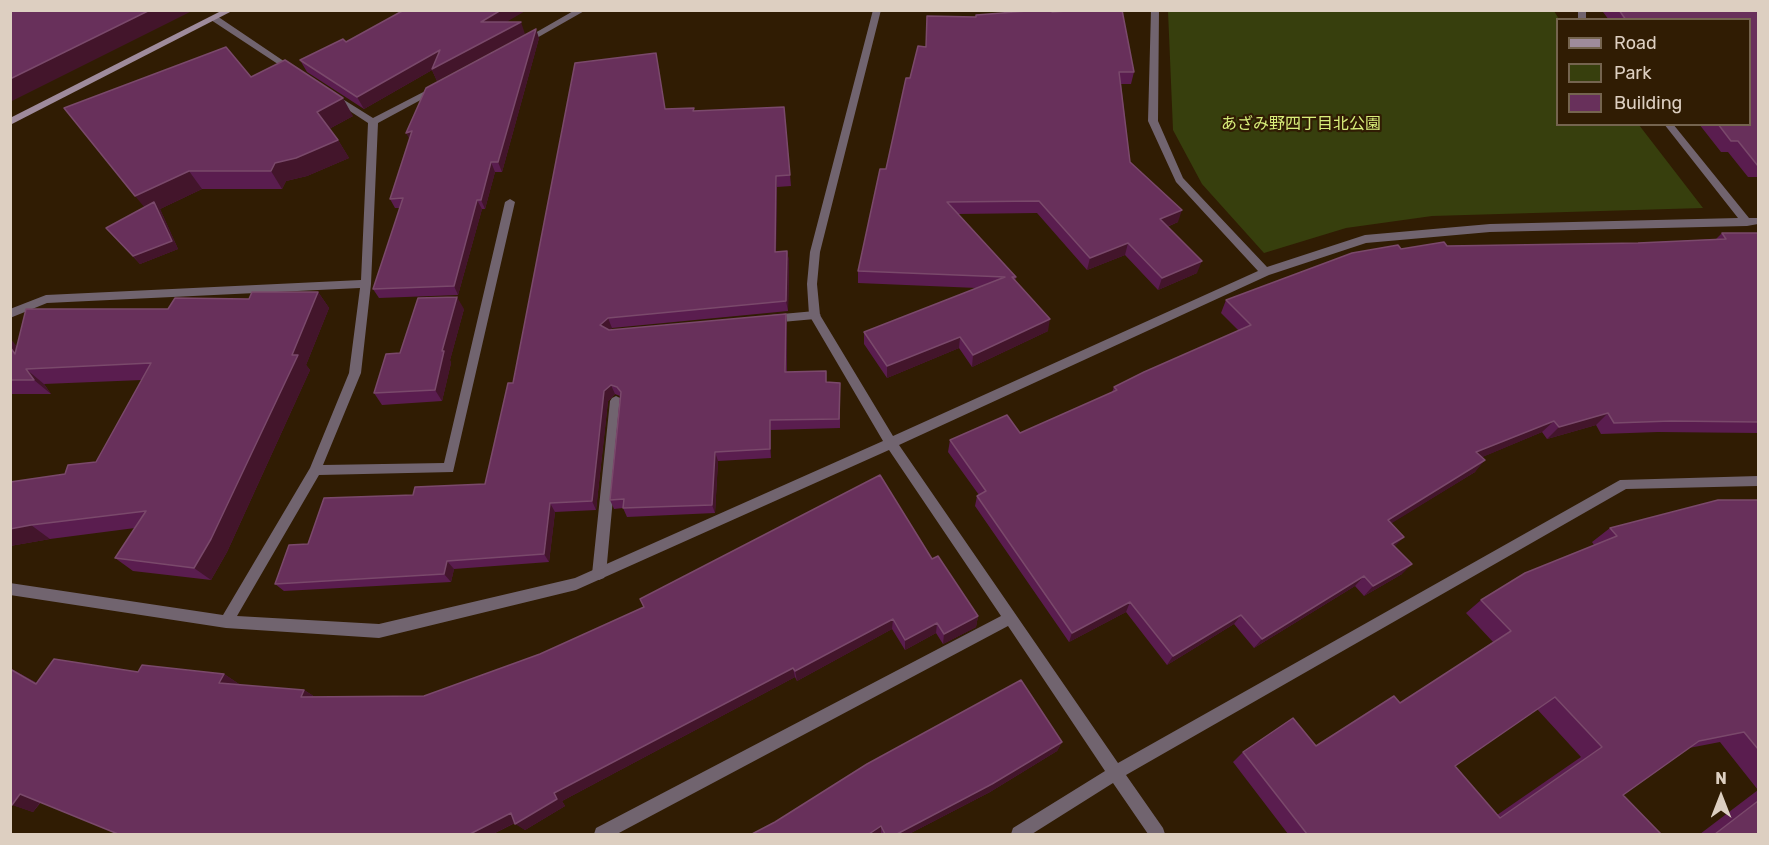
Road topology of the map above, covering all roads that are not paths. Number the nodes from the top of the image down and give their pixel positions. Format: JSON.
{"nodes":[{"id":1,"x":230,"y":10,"type":"edge"},
{"id":2,"x":582,"y":10,"type":"edge"},
{"id":3,"x":877,"y":10,"type":"edge"},
{"id":4,"x":1155,"y":10,"type":"edge"},
{"id":5,"x":213,"y":18,"type":"junction"},
{"id":6,"x":519,"y":44,"type":"edge"},
{"id":7,"x":303,"y":77,"type":"edge"},
{"id":8,"x":446,"y":83,"type":"edge"},
{"id":9,"x":323,"y":90,"type":"edge"},
{"id":10,"x":10,"y":122,"type":"edge"},
{"id":11,"x":373,"y":122,"type":"junction"},
{"id":12,"x":1670,"y":126,"type":"edge"},
{"id":13,"x":510,"y":202,"type":"dead end"},
{"id":14,"x":1753,"y":222,"type":"edge"},
{"id":15,"x":1265,"y":272,"type":"junction"},
{"id":16,"x":366,"y":284,"type":"junction"},
{"id":17,"x":10,"y":314,"type":"edge"},
{"id":18,"x":815,"y":315,"type":"junction"},
{"id":19,"x":759,"y":320,"type":"edge"},
{"id":20,"x":616,"y":401,"type":"edge"},
{"id":21,"x":891,"y":443,"type":"junction"},
{"id":22,"x":315,"y":470,"type":"junction"},
{"id":23,"x":1758,"y":481,"type":"edge"},
{"id":24,"x":599,"y":574,"type":"junction"},
{"id":25,"x":10,"y":589,"type":"edge"},
{"id":26,"x":1010,"y":618,"type":"junction"},
{"id":27,"x":226,"y":622,"type":"junction"},
{"id":28,"x":1115,"y":773,"type":"junction"},
{"id":29,"x":602,"y":834,"type":"edge"},
{"id":30,"x":1019,"y":834,"type":"edge"},
{"id":31,"x":1157,"y":834,"type":"edge"}],
"edges":[{"from":1,"to":5,"type":"street"},
{"from":2,"to":6,"type":"street"},
{"from":3,"to":18,"type":"street"},
{"from":4,"to":15,"type":"street"},
{"from":5,"to":7,"type":"street"},
{"from":5,"to":10,"type":"street"},
{"from":8,"to":11,"type":"street"},
{"from":9,"to":11,"type":"street"},
{"from":11,"to":16,"type":"street"},
{"from":12,"to":14,"type":"street"},
{"from":13,"to":22,"type":"street"},
{"from":14,"to":15,"type":"street"},
{"from":15,"to":21,"type":"street"},
{"from":16,"to":17,"type":"street"},
{"from":16,"to":22,"type":"street"},
{"from":18,"to":19,"type":"street"},
{"from":18,"to":21,"type":"street"},
{"from":20,"to":24,"type":"street"},
{"from":21,"to":24,"type":"street"},
{"from":21,"to":26,"type":"street"},
{"from":22,"to":27,"type":"street"},
{"from":23,"to":28,"type":"street"},
{"from":24,"to":27,"type":"street"},
{"from":25,"to":27,"type":"street"},
{"from":26,"to":28,"type":"street"},
{"from":26,"to":29,"type":"street"},
{"from":28,"to":30,"type":"street"},
{"from":28,"to":31,"type":"street"}]}
